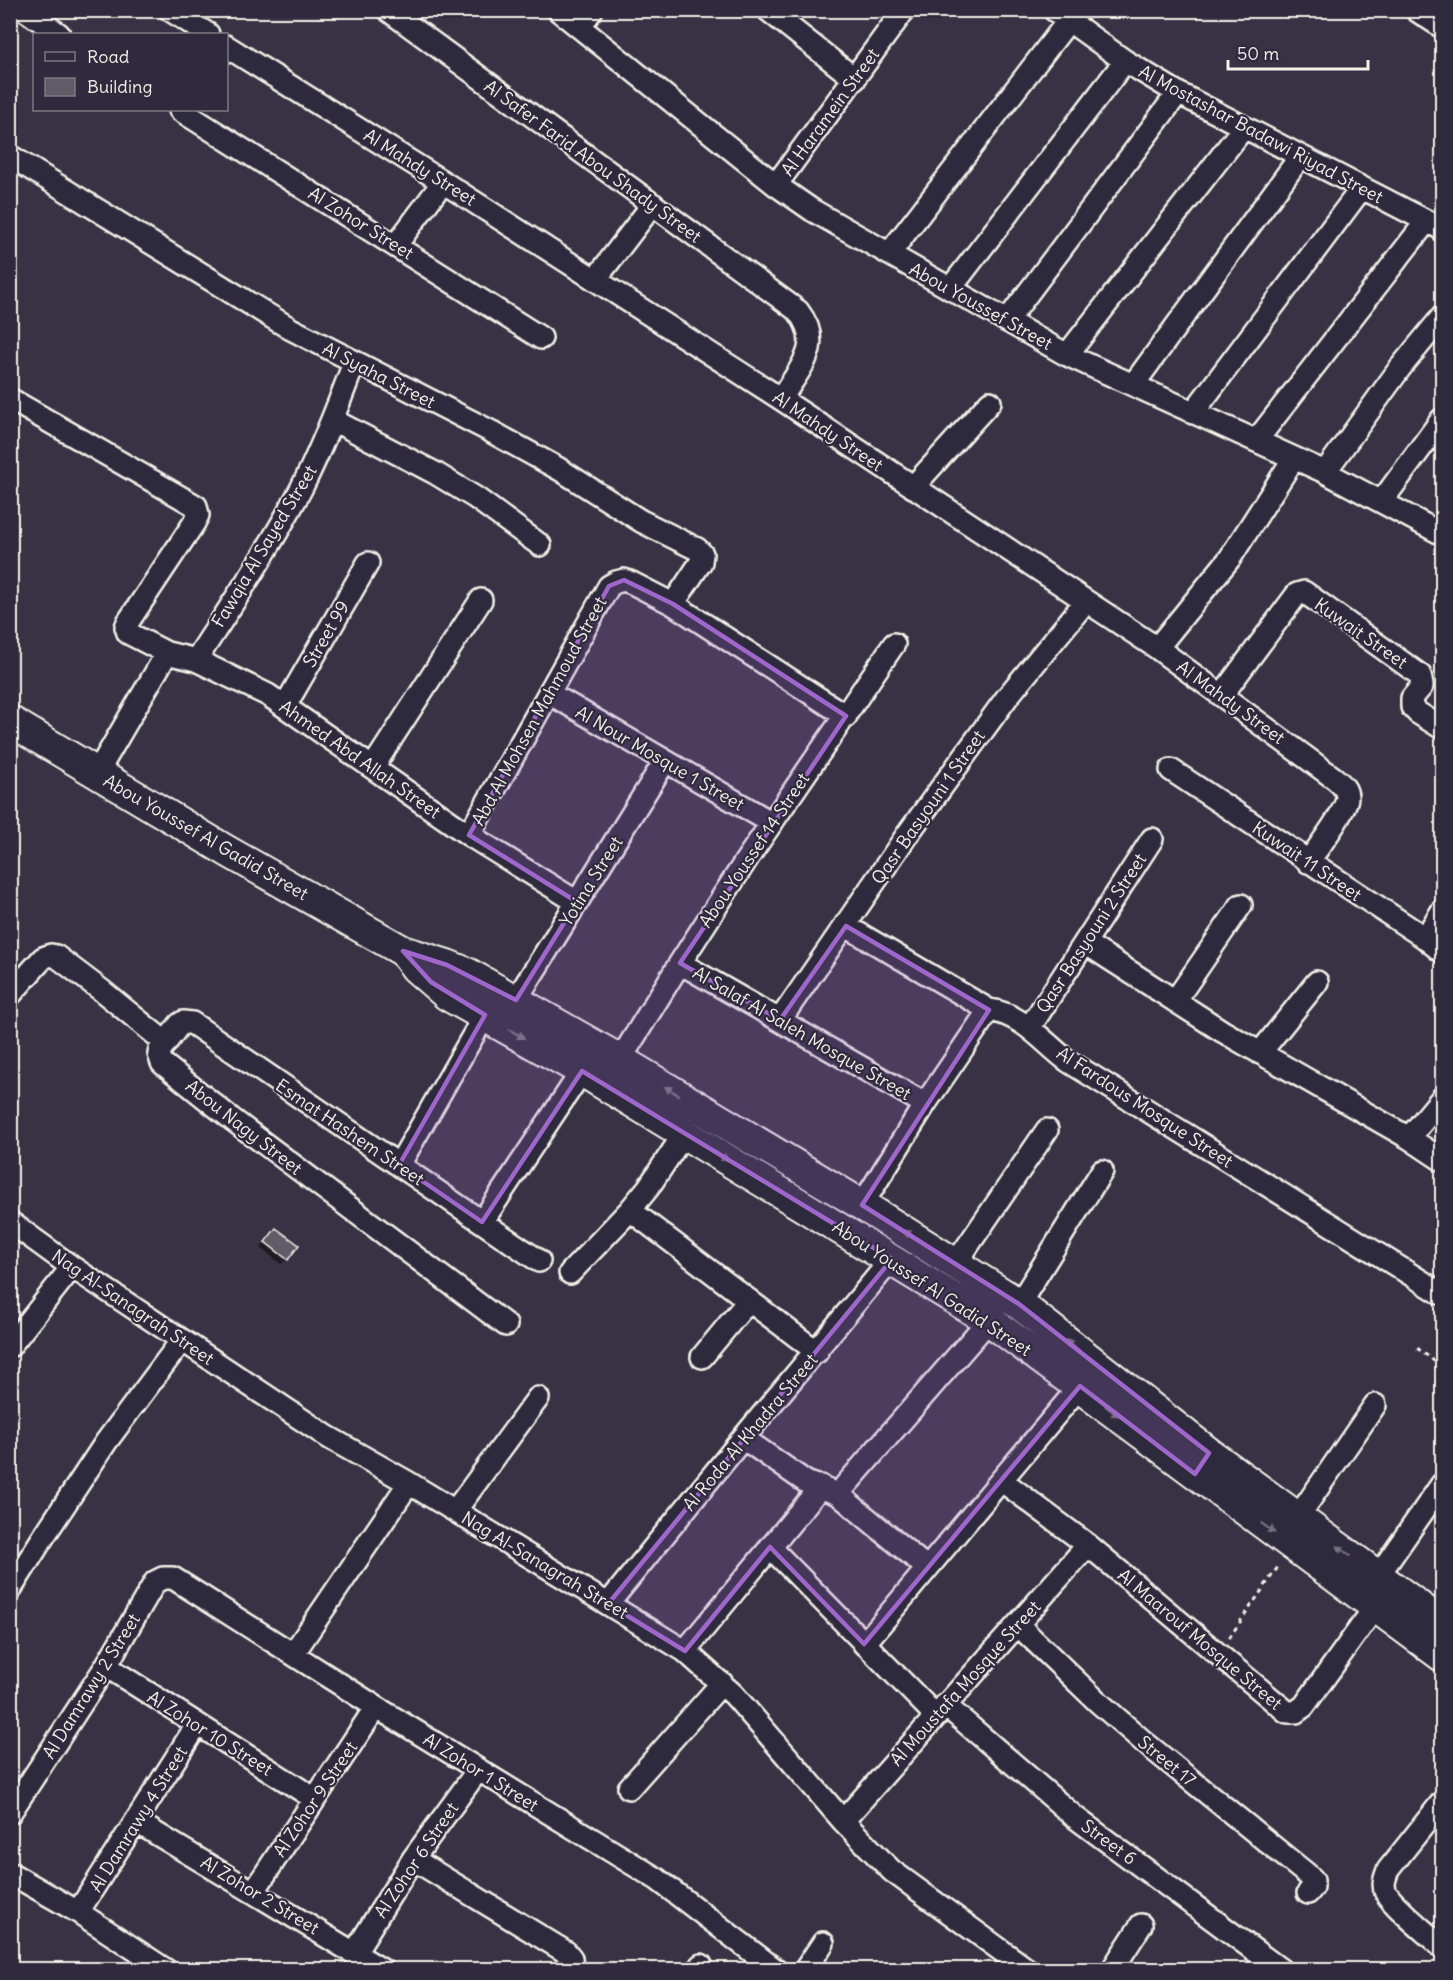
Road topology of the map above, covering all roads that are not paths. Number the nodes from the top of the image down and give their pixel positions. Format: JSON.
{"nodes":[{"id":1,"x":25,"y":10,"type":"edge"},
{"id":2,"x":170,"y":10,"type":"edge"},
{"id":3,"x":388,"y":10,"type":"edge"},
{"id":4,"x":768,"y":10,"type":"edge"},
{"id":5,"x":904,"y":10,"type":"edge"},
{"id":6,"x":1416,"y":10,"type":"edge"},
{"id":7,"x":559,"y":11,"type":"edge"},
{"id":8,"x":1062,"y":15,"type":"edge"},
{"id":9,"x":586,"y":19,"type":"edge"},
{"id":10,"x":1443,"y":27,"type":"edge"},
{"id":11,"x":58,"y":33,"type":"edge"},
{"id":12,"x":206,"y":33,"type":"edge"},
{"id":13,"x":228,"y":47,"type":"edge"},
{"id":14,"x":1125,"y":61,"type":"junction"},
{"id":15,"x":855,"y":79,"type":"junction"},
{"id":16,"x":1178,"y":93,"type":"junction"},
{"id":17,"x":182,"y":111,"type":"edge"},
{"id":18,"x":1244,"y":127,"type":"junction"},
{"id":19,"x":10,"y":156,"type":"edge"},
{"id":20,"x":1300,"y":157,"type":"junction"},
{"id":21,"x":443,"y":182,"type":"junction"},
{"id":22,"x":777,"y":185,"type":"junction"},
{"id":23,"x":1361,"y":189,"type":"junction"},
{"id":24,"x":653,"y":204,"type":"junction"},
{"id":25,"x":1434,"y":226,"type":"edge"},
{"id":26,"x":396,"y":245,"type":"junction"},
{"id":27,"x":889,"y":254,"type":"junction"},
{"id":28,"x":594,"y":280,"type":"junction"},
{"id":29,"x":950,"y":289,"type":"junction"},
{"id":30,"x":1443,"y":317,"type":"edge"},
{"id":31,"x":1007,"y":321,"type":"junction"},
{"id":32,"x":541,"y":338,"type":"dead end"},
{"id":33,"x":1067,"y":355,"type":"junction"},
{"id":34,"x":354,"y":363,"type":"junction"},
{"id":35,"x":1133,"y":385,"type":"junction"},
{"id":36,"x":10,"y":399,"type":"edge"},
{"id":37,"x":781,"y":399,"type":"junction"},
{"id":38,"x":990,"y":402,"type":"dead end"},
{"id":39,"x":1193,"y":413,"type":"junction"},
{"id":40,"x":1443,"y":419,"type":"edge"},
{"id":41,"x":333,"y":420,"type":"junction"},
{"id":42,"x":1256,"y":441,"type":"junction"},
{"id":43,"x":1294,"y":458,"type":"junction"},
{"id":44,"x":1325,"y":472,"type":"junction"},
{"id":45,"x":913,"y":487,"type":"junction"},
{"id":46,"x":1382,"y":501,"type":"junction"},
{"id":47,"x":1443,"y":534,"type":"edge"},
{"id":48,"x":540,"y":545,"type":"dead end"},
{"id":49,"x":368,"y":563,"type":"dead end"},
{"id":50,"x":481,"y":600,"type":"dead end"},
{"id":51,"x":1086,"y":601,"type":"junction"},
{"id":52,"x":673,"y":604,"type":"junction"},
{"id":53,"x":894,"y":644,"type":"dead end"},
{"id":54,"x":1156,"y":648,"type":"junction"},
{"id":55,"x":167,"y":653,"type":"junction"},
{"id":56,"x":196,"y":660,"type":"junction"},
{"id":57,"x":549,"y":693,"type":"junction"},
{"id":58,"x":1222,"y":694,"type":"junction"},
{"id":59,"x":285,"y":706,"type":"junction"},
{"id":60,"x":846,"y":716,"type":"junction"},
{"id":61,"x":10,"y":721,"type":"edge"},
{"id":62,"x":1443,"y":728,"type":"edge"},
{"id":63,"x":665,"y":761,"type":"junction"},
{"id":64,"x":373,"y":767,"type":"junction"},
{"id":65,"x":1171,"y":770,"type":"dead end"},
{"id":66,"x":97,"y":773,"type":"junction"},
{"id":67,"x":772,"y":823,"type":"junction"},
{"id":68,"x":469,"y":835,"type":"junction"},
{"id":69,"x":1152,"y":839,"type":"dead end"},
{"id":70,"x":1308,"y":862,"type":"junction"},
{"id":71,"x":577,"y":902,"type":"junction"},
{"id":72,"x":1241,"y":905,"type":"dead end"},
{"id":73,"x":1443,"y":911,"type":"edge"},
{"id":74,"x":846,"y":926,"type":"junction"},
{"id":75,"x":1425,"y":938,"type":"junction"},
{"id":76,"x":1085,"y":943,"type":"junction"},
{"id":77,"x":1443,"y":952,"type":"edge"},
{"id":78,"x":680,"y":963,"type":"junction"},
{"id":79,"x":1317,"y":982,"type":"dead end"},
{"id":80,"x":12,"y":991,"type":"edge"},
{"id":81,"x":516,"y":1000,"type":"junction"},
{"id":82,"x":477,"y":1001,"type":"junction"},
{"id":83,"x":1175,"y":1001,"type":"junction"},
{"id":84,"x":989,"y":1010,"type":"junction"},
{"id":85,"x":780,"y":1020,"type":"junction"},
{"id":86,"x":1030,"y":1027,"type":"junction"},
{"id":87,"x":166,"y":1043,"type":"junction"},
{"id":88,"x":1260,"y":1053,"type":"junction"},
{"id":89,"x":620,"y":1060,"type":"junction"},
{"id":90,"x":582,"y":1071,"type":"junction"},
{"id":91,"x":1443,"y":1098,"type":"edge"},
{"id":92,"x":925,"y":1104,"type":"junction"},
{"id":93,"x":1047,"y":1131,"type":"dead end"},
{"id":94,"x":684,"y":1134,"type":"junction"},
{"id":95,"x":1409,"y":1138,"type":"junction"},
{"id":96,"x":1443,"y":1160,"type":"edge"},
{"id":97,"x":399,"y":1165,"type":"junction"},
{"id":98,"x":1102,"y":1171,"type":"dead end"},
{"id":99,"x":862,"y":1205,"type":"junction"},
{"id":100,"x":630,"y":1210,"type":"junction"},
{"id":101,"x":10,"y":1222,"type":"edge"},
{"id":102,"x":482,"y":1222,"type":"junction"},
{"id":103,"x":892,"y":1259,"type":"junction"},
{"id":104,"x":539,"y":1260,"type":"dead end"},
{"id":105,"x":956,"y":1263,"type":"junction"},
{"id":106,"x":72,"y":1267,"type":"junction"},
{"id":107,"x":570,"y":1274,"type":"dead end"},
{"id":108,"x":1443,"y":1294,"type":"edge"},
{"id":109,"x":749,"y":1300,"type":"junction"},
{"id":110,"x":1019,"y":1304,"type":"junction"},
{"id":111,"x":989,"y":1320,"type":"junction"},
{"id":112,"x":506,"y":1326,"type":"dead end"},
{"id":113,"x":182,"y":1340,"type":"junction"},
{"id":114,"x":10,"y":1346,"type":"edge"},
{"id":115,"x":817,"y":1352,"type":"junction"},
{"id":116,"x":702,"y":1357,"type":"dead end"},
{"id":117,"x":1080,"y":1386,"type":"junction"},
{"id":118,"x":538,"y":1398,"type":"dead end"},
{"id":119,"x":1375,"y":1405,"type":"dead end"},
{"id":120,"x":743,"y":1438,"type":"junction"},
{"id":121,"x":1202,"y":1464,"type":"junction"},
{"id":122,"x":1001,"y":1480,"type":"junction"},
{"id":123,"x":410,"y":1483,"type":"junction"},
{"id":124,"x":1443,"y":1484,"type":"edge"},
{"id":125,"x":829,"y":1490,"type":"junction"},
{"id":126,"x":455,"y":1511,"type":"junction"},
{"id":127,"x":1295,"y":1532,"type":"junction"},
{"id":128,"x":1088,"y":1545,"type":"junction"},
{"id":129,"x":770,"y":1547,"type":"junction"},
{"id":130,"x":927,"y":1568,"type":"junction"},
{"id":131,"x":1377,"y":1576,"type":"junction"},
{"id":132,"x":181,"y":1582,"type":"joint"},
{"id":133,"x":10,"y":1590,"type":"edge"},
{"id":134,"x":608,"y":1604,"type":"junction"},
{"id":135,"x":1375,"y":1607,"type":"junction"},
{"id":136,"x":1443,"y":1623,"type":"edge"},
{"id":137,"x":1017,"y":1624,"type":"junction"},
{"id":138,"x":864,"y":1644,"type":"junction"},
{"id":139,"x":685,"y":1651,"type":"junction"},
{"id":140,"x":293,"y":1654,"type":"junction"},
{"id":141,"x":1443,"y":1656,"type":"edge"},
{"id":142,"x":106,"y":1666,"type":"junction"},
{"id":143,"x":722,"y":1683,"type":"junction"},
{"id":144,"x":376,"y":1707,"type":"junction"},
{"id":145,"x":941,"y":1710,"type":"junction"},
{"id":146,"x":197,"y":1725,"type":"junction"},
{"id":147,"x":478,"y":1770,"type":"junction"},
{"id":148,"x":18,"y":1784,"type":"edge"},
{"id":149,"x":628,"y":1788,"type":"dead end"},
{"id":150,"x":315,"y":1799,"type":"junction"},
{"id":151,"x":1443,"y":1802,"type":"edge"},
{"id":152,"x":10,"y":1813,"type":"edge"},
{"id":153,"x":843,"y":1821,"type":"junction"},
{"id":154,"x":137,"y":1822,"type":"junction"},
{"id":155,"x":413,"y":1859,"type":"junction"},
{"id":156,"x":10,"y":1873,"type":"edge"},
{"id":157,"x":254,"y":1891,"type":"junction"},
{"id":158,"x":1308,"y":1893,"type":"dead end"},
{"id":159,"x":78,"y":1912,"type":"junction"},
{"id":160,"x":1141,"y":1925,"type":"dead end"},
{"id":161,"x":823,"y":1943,"type":"dead end"},
{"id":162,"x":1443,"y":1947,"type":"edge"},
{"id":163,"x":355,"y":1952,"type":"junction"},
{"id":164,"x":569,"y":1961,"type":"edge"},
{"id":165,"x":166,"y":1970,"type":"edge"},
{"id":166,"x":382,"y":1970,"type":"edge"},
{"id":167,"x":776,"y":1970,"type":"edge"},
{"id":168,"x":805,"y":1970,"type":"edge"},
{"id":169,"x":1028,"y":1970,"type":"edge"},
{"id":170,"x":1112,"y":1970,"type":"edge"},
{"id":171,"x":1281,"y":1970,"type":"edge"}],
"edges":[{"from":1,"to":11,"type":"street"},
{"from":2,"to":12,"type":"street"},
{"from":3,"to":24,"type":"street","name":"Al Safer Farid Abou Shady Street"},
{"from":4,"to":15,"type":"street"},
{"from":5,"to":15,"type":"street","name":"Al Haramein Street"},
{"from":6,"to":10,"type":"street"},
{"from":7,"to":9,"type":"street","name":"Abou Youssef Street"},
{"from":8,"to":14,"type":"street","name":"Al Mostashar Badawi Riyad Street"},
{"from":8,"to":27,"type":"street"},
{"from":9,"to":22,"type":"street","name":"Abou Youssef Street"},
{"from":13,"to":21,"type":"street","name":"Al Mahdy Street"},
{"from":14,"to":16,"type":"street","name":"Al Mostashar Badawi Riyad Street"},
{"from":14,"to":29,"type":"street"},
{"from":15,"to":22,"type":"street","name":"Al Haramein Street"},
{"from":16,"to":18,"type":"street","name":"Al Mostashar Badawi Riyad Street"},
{"from":16,"to":31,"type":"street"},
{"from":17,"to":26,"type":"street","name":"Al Zohor Street"},
{"from":18,"to":20,"type":"street","name":"Al Mostashar Badawi Riyad Street"},
{"from":18,"to":33,"type":"street"},
{"from":19,"to":34,"type":"street","name":"Al Syaha Street"},
{"from":20,"to":23,"type":"street","name":"Al Mostashar Badawi Riyad Street"},
{"from":20,"to":35,"type":"street"},
{"from":21,"to":26,"type":"street"},
{"from":21,"to":28,"type":"street","name":"Al Mahdy Street"},
{"from":22,"to":27,"type":"street","name":"Abou Youssef Street"},
{"from":23,"to":25,"type":"street","name":"Al Mostashar Badawi Riyad Street"},
{"from":23,"to":39,"type":"street"},
{"from":24,"to":28,"type":"street"},
{"from":24,"to":37,"type":"street","name":"Al Safer Farid Abou Shady Street"},
{"from":25,"to":42,"type":"street"},
{"from":26,"to":32,"type":"street","name":"Al Zohor Street"},
{"from":27,"to":29,"type":"street","name":"Abou Youssef Street"},
{"from":28,"to":37,"type":"street","name":"Al Mahdy Street"},
{"from":29,"to":31,"type":"street","name":"Abou Youssef Street"},
{"from":30,"to":44,"type":"street"},
{"from":31,"to":33,"type":"street","name":"Abou Youssef Street"},
{"from":33,"to":35,"type":"street","name":"Abou Youssef Street"},
{"from":34,"to":41,"type":"street","name":"Fawqia Al Sayed Street"},
{"from":34,"to":52,"type":"street","name":"Al Syaha Street"},
{"from":35,"to":39,"type":"street","name":"Abou Youssef Street"},
{"from":36,"to":55,"type":"street","name":"Ahmed Abd Allah Street"},
{"from":37,"to":45,"type":"street","name":"Al Mahdy Street"},
{"from":38,"to":45,"type":"street"},
{"from":39,"to":42,"type":"street","name":"Abou Youssef Street"},
{"from":40,"to":46,"type":"street"},
{"from":41,"to":48,"type":"street"},
{"from":41,"to":56,"type":"street","name":"Fawqia Al Sayed Street"},
{"from":42,"to":43,"type":"street","name":"Abou Youssef Street"},
{"from":43,"to":44,"type":"street","name":"Abou Youssef Street"},
{"from":43,"to":54,"type":"street"},
{"from":44,"to":46,"type":"street","name":"Abou Youssef Street"},
{"from":45,"to":51,"type":"street","name":"Al Mahdy Street"},
{"from":46,"to":47,"type":"street","name":"Abou Youssef Street"},
{"from":49,"to":59,"type":"street","name":"Street 99"},
{"from":50,"to":64,"type":"street"},
{"from":51,"to":54,"type":"street","name":"Al Mahdy Street"},
{"from":51,"to":74,"type":"street","name":"Qasr Basyouni 1 Street"},
{"from":52,"to":57,"type":"street","name":"Abd Al Mohsen Mahmoud Street"},
{"from":52,"to":60,"type":"street"},
{"from":53,"to":60,"type":"street","name":"Abou Youssef 14 Street"},
{"from":54,"to":58,"type":"street","name":"Al Mahdy Street"},
{"from":55,"to":56,"type":"street","name":"Ahmed Abd Allah Street"},
{"from":55,"to":66,"type":"street"},
{"from":56,"to":59,"type":"street","name":"Ahmed Abd Allah Street"},
{"from":57,"to":63,"type":"street","name":"Al Nour Mosque 1 Street"},
{"from":57,"to":68,"type":"street","name":"Abd Al Mohsen Mahmoud Street"},
{"from":58,"to":62,"type":"street","name":"Kuwait Street"},
{"from":58,"to":70,"type":"street","name":"Al Mahdy Street"},
{"from":59,"to":64,"type":"street","name":"Ahmed Abd Allah Street"},
{"from":60,"to":67,"type":"street","name":"Abou Youssef 14 Street"},
{"from":61,"to":66,"type":"street","name":"Abou Youssef Al Gadid Street"},
{"from":63,"to":67,"type":"street","name":"Al Nour Mosque 1 Street"},
{"from":63,"to":71,"type":"street","name":"Yotina Street"},
{"from":64,"to":68,"type":"street","name":"Ahmed Abd Allah Street"},
{"from":65,"to":70,"type":"street","name":"Kuwait 11 Street"},
{"from":66,"to":82,"type":"street","name":"Abou Youssef Al Gadid Street"},
{"from":67,"to":78,"type":"street","name":"Abou Youssef 14 Street"},
{"from":68,"to":71,"type":"street","name":"Ahmed Abd Allah Street"},
{"from":69,"to":76,"type":"street","name":"Qasr Basyouni 2 Street"},
{"from":70,"to":75,"type":"street","name":"Kuwait 11 Street"},
{"from":71,"to":81,"type":"street","name":"Yotina Street"},
{"from":72,"to":83,"type":"street"},
{"from":73,"to":75,"type":"street"},
{"from":74,"to":84,"type":"street","name":"Al Fardous Mosque Street"},
{"from":74,"to":85,"type":"street","name":"Qasr Basyouni 1 Street"},
{"from":75,"to":77,"type":"street","name":"Kuwait 11 Street"},
{"from":76,"to":83,"type":"street"},
{"from":76,"to":86,"type":"street","name":"Qasr Basyouni 2 Street"},
{"from":78,"to":85,"type":"street","name":"Al Salaf Al Saleh Mosque Street"},
{"from":78,"to":89,"type":"street","name":"Abou Youssef 14 Street"},
{"from":79,"to":88,"type":"street"},
{"from":80,"to":87,"type":"street"},
{"from":81,"to":82,"type":"street","name":"Abou Youssef Al Gadid Street"},
{"from":81,"to":89,"type":"street","name":"Abou Youssef Al Gadid Street"},
{"from":82,"to":90,"type":"street","name":"Abou Youssef Al Gadid Street","one_way":true},
{"from":82,"to":97,"type":"street"},
{"from":83,"to":88,"type":"street"},
{"from":84,"to":86,"type":"street","name":"Al Fardous Mosque Street"},
{"from":84,"to":92,"type":"street"},
{"from":85,"to":92,"type":"street","name":"Al Salaf Al Saleh Mosque Street"},
{"from":86,"to":108,"type":"street","name":"Al Fardous Mosque Street"},
{"from":87,"to":97,"type":"street","name":"Esmat Hashem Street"},
{"from":87,"to":112,"type":"street","name":"Abou Nagy Street"},
{"from":88,"to":95,"type":"street"},
{"from":99,"to":89,"type":"street","name":"Abou Youssef Al Gadid Street","one_way":true},
{"from":90,"to":94,"type":"street","name":"Abou Youssef Al Gadid Street"},
{"from":90,"to":102,"type":"street"},
{"from":91,"to":95,"type":"street"},
{"from":92,"to":99,"type":"street"},
{"from":93,"to":105,"type":"street"},
{"from":94,"to":100,"type":"street"},
{"from":94,"to":103,"type":"street","name":"Abou Youssef Al Gadid Street","one_way":true},
{"from":95,"to":96,"type":"street"},
{"from":97,"to":102,"type":"street","name":"Esmat Hashem Street"},
{"from":98,"to":110,"type":"street"},
{"from":105,"to":99,"type":"street","name":"Abou Youssef Al Gadid Street","one_way":true},
{"from":100,"to":107,"type":"street"},
{"from":100,"to":109,"type":"street"},
{"from":101,"to":106,"type":"street","name":"Nag Al-Sanagrah Street"},
{"from":102,"to":104,"type":"street","name":"Esmat Hashem Street"},
{"from":103,"to":111,"type":"street","name":"Abou Youssef Al Gadid Street"},
{"from":103,"to":115,"type":"street","name":"Al Roda Al Khadra Street"},
{"from":105,"to":110,"type":"street","name":"Abou Youssef Al Gadid Street"},
{"from":106,"to":113,"type":"street","name":"Nag Al-Sanagrah Street"},
{"from":106,"to":114,"type":"street"},
{"from":109,"to":115,"type":"street"},
{"from":109,"to":116,"type":"street"},
{"from":121,"to":110,"type":"street","name":"Abou Youssef Al Gadid Street","one_way":true},
{"from":111,"to":117,"type":"street","name":"Abou Youssef Al Gadid Street"},
{"from":111,"to":125,"type":"street"},
{"from":113,"to":123,"type":"street","name":"Nag Al-Sanagrah Street"},
{"from":113,"to":133,"type":"street"},
{"from":115,"to":120,"type":"street","name":"Al Roda Al Khadra Street"},
{"from":117,"to":121,"type":"street","name":"Abou Youssef Al Gadid Street","one_way":true},
{"from":117,"to":122,"type":"street"},
{"from":118,"to":126,"type":"street"},
{"from":119,"to":127,"type":"street"},
{"from":120,"to":125,"type":"street"},
{"from":120,"to":134,"type":"street","name":"Al Roda Al Khadra Street"},
{"from":121,"to":127,"type":"street","name":"Abou Youssef Al Gadid Street"},
{"from":122,"to":128,"type":"street","name":"Al Maarouf Mosque Street"},
{"from":122,"to":130,"type":"street"},
{"from":123,"to":126,"type":"street","name":"Nag Al-Sanagrah Street"},
{"from":123,"to":140,"type":"street"},
{"from":124,"to":131,"type":"street"},
{"from":125,"to":129,"type":"street"},
{"from":125,"to":130,"type":"street"},
{"from":126,"to":134,"type":"street","name":"Nag Al-Sanagrah Street"},
{"from":131,"to":127,"type":"street","name":"Abou Youssef Al Gadid Street","one_way":true},
{"from":127,"to":135,"type":"street","name":"Abou Youssef Al Gadid Street"},
{"from":128,"to":135,"type":"street","name":"Al Maarouf Mosque Street"},
{"from":128,"to":137,"type":"street","name":"Al Moustafa Mosque Street"},
{"from":129,"to":138,"type":"street","name":"Street 6"},
{"from":129,"to":139,"type":"street"},
{"from":130,"to":138,"type":"street"},
{"from":131,"to":136,"type":"street","name":"Abou Youssef Al Gadid Street"},
{"from":132,"to":140,"type":"street","name":"Al Zohor 1 Street"},
{"from":132,"to":142,"type":"street","name":"Al Damrawy 2 Street"},
{"from":134,"to":139,"type":"street","name":"Nag Al-Sanagrah Street"},
{"from":135,"to":141,"type":"street","name":"Abou Youssef Al Gadid Street"},
{"from":137,"to":145,"type":"street","name":"Al Moustafa Mosque Street"},
{"from":137,"to":158,"type":"street","name":"Street 17"},
{"from":138,"to":145,"type":"street","name":"Street 6"},
{"from":139,"to":143,"type":"street","name":"Nag Al-Sanagrah Street"},
{"from":140,"to":144,"type":"street","name":"Al Zohor 1 Street"},
{"from":142,"to":146,"type":"street","name":"Al Zohor 10 Street"},
{"from":142,"to":148,"type":"street","name":"Al Damrawy 2 Street"},
{"from":143,"to":149,"type":"street"},
{"from":143,"to":153,"type":"street","name":"Nag Al-Sanagrah Street"},
{"from":144,"to":147,"type":"street","name":"Al Zohor 1 Street"},
{"from":144,"to":150,"type":"street","name":"Al Zohor 9 Street"},
{"from":145,"to":153,"type":"street","name":"Al Moustafa Mosque Street"},
{"from":145,"to":171,"type":"street","name":"Street 6"},
{"from":146,"to":150,"type":"street","name":"Al Zohor 10 Street"},
{"from":146,"to":154,"type":"street","name":"Al Damrawy 4 Street"},
{"from":147,"to":155,"type":"street","name":"Al Zohor 6 Street"},
{"from":147,"to":167,"type":"street","name":"Al Zohor 1 Street"},
{"from":148,"to":152,"type":"street","name":"Al Damrawy 2 Street"},
{"from":150,"to":157,"type":"street","name":"Al Zohor 9 Street"},
{"from":151,"to":162,"type":"street"},
{"from":153,"to":169,"type":"street","name":"Nag Al-Sanagrah Street"},
{"from":154,"to":157,"type":"street","name":"Al Zohor 2 Street"},
{"from":154,"to":159,"type":"street","name":"Al Damrawy 4 Street"},
{"from":155,"to":163,"type":"street","name":"Al Zohor 6 Street"},
{"from":155,"to":164,"type":"street"},
{"from":156,"to":159,"type":"street"},
{"from":157,"to":163,"type":"street","name":"Al Zohor 2 Street"},
{"from":159,"to":165,"type":"street"},
{"from":160,"to":170,"type":"street"},
{"from":161,"to":168,"type":"street"},
{"from":163,"to":166,"type":"street","name":"Al Zohor 2 Street"}]}
